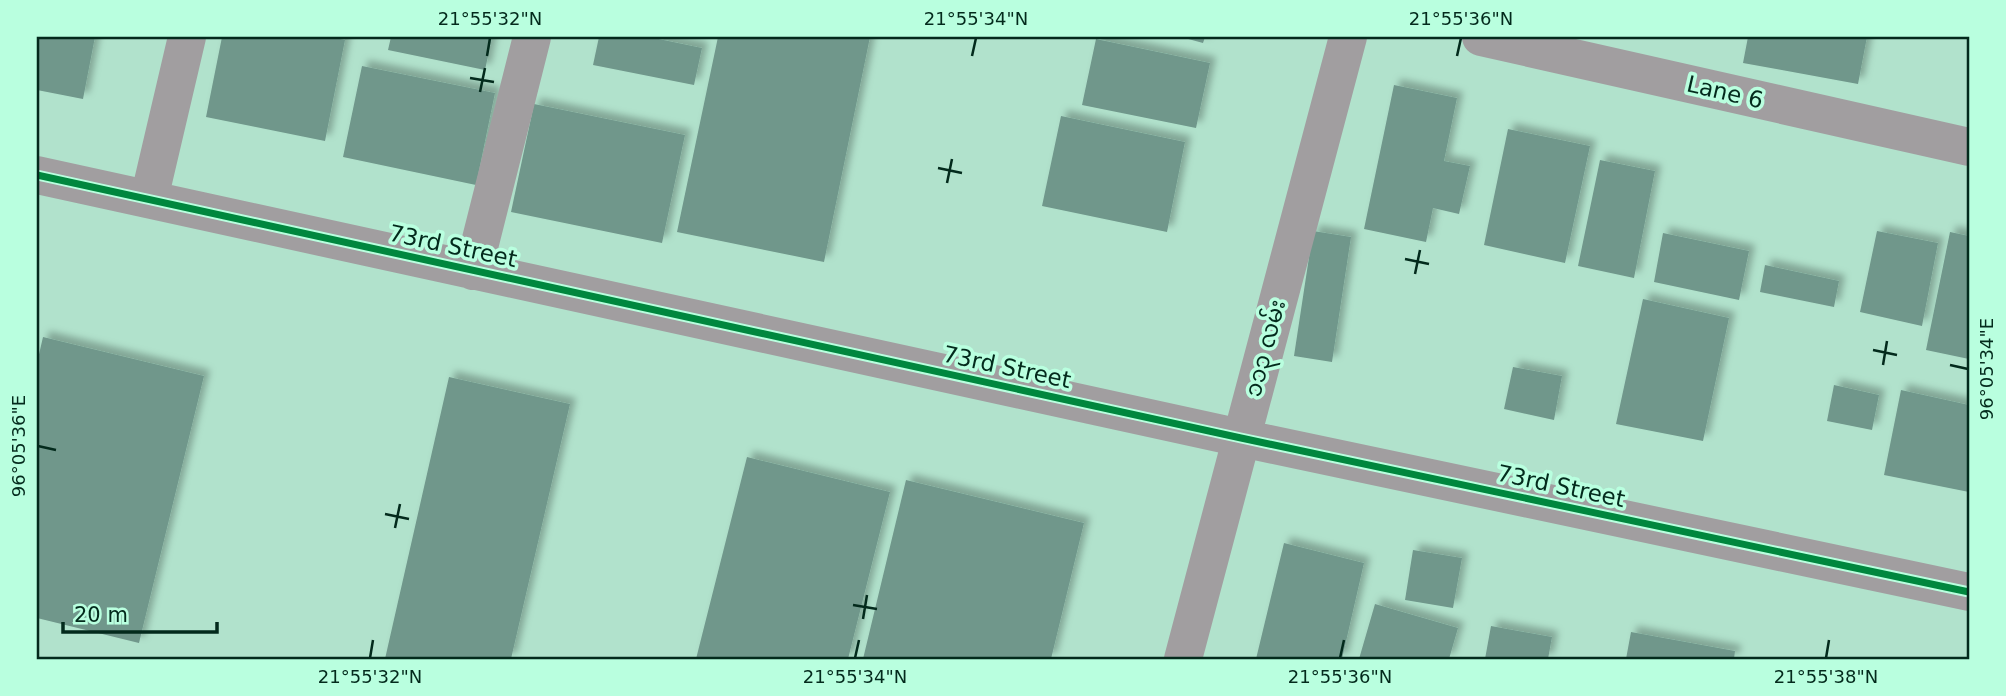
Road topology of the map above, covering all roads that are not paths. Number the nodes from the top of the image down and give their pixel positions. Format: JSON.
{"nodes":[{"id":1,"x":187,"y":37,"type":"edge"},
{"id":2,"x":532,"y":37,"type":"edge"},
{"id":3,"x":1348,"y":37,"type":"edge"},
{"id":4,"x":1481,"y":37,"type":"edge"},
{"id":5,"x":1969,"y":147,"type":"edge"},
{"id":6,"x":37,"y":175,"type":"edge"},
{"id":7,"x":149,"y":199,"type":"junction"},
{"id":8,"x":473,"y":271,"type":"junction"},
{"id":9,"x":1241,"y":438,"type":"junction"},
{"id":10,"x":1969,"y":592,"type":"edge"},
{"id":11,"x":1183,"y":659,"type":"edge"}],
"edges":[{"from":1,"to":7,"type":"street"},
{"from":2,"to":8,"type":"street"},
{"from":3,"to":9,"type":"street","name":"၁၁၃ လမ်း"},
{"from":4,"to":5,"type":"street","name":"Lane 6"},
{"from":6,"to":7,"type":"street","name":"73rd Street"},
{"from":7,"to":8,"type":"street","name":"73rd Street"},
{"from":8,"to":9,"type":"street","name":"73rd Street"},
{"from":9,"to":10,"type":"street","name":"73rd Street"},
{"from":9,"to":11,"type":"street","name":"၁၁၃ လမ်း"}]}
